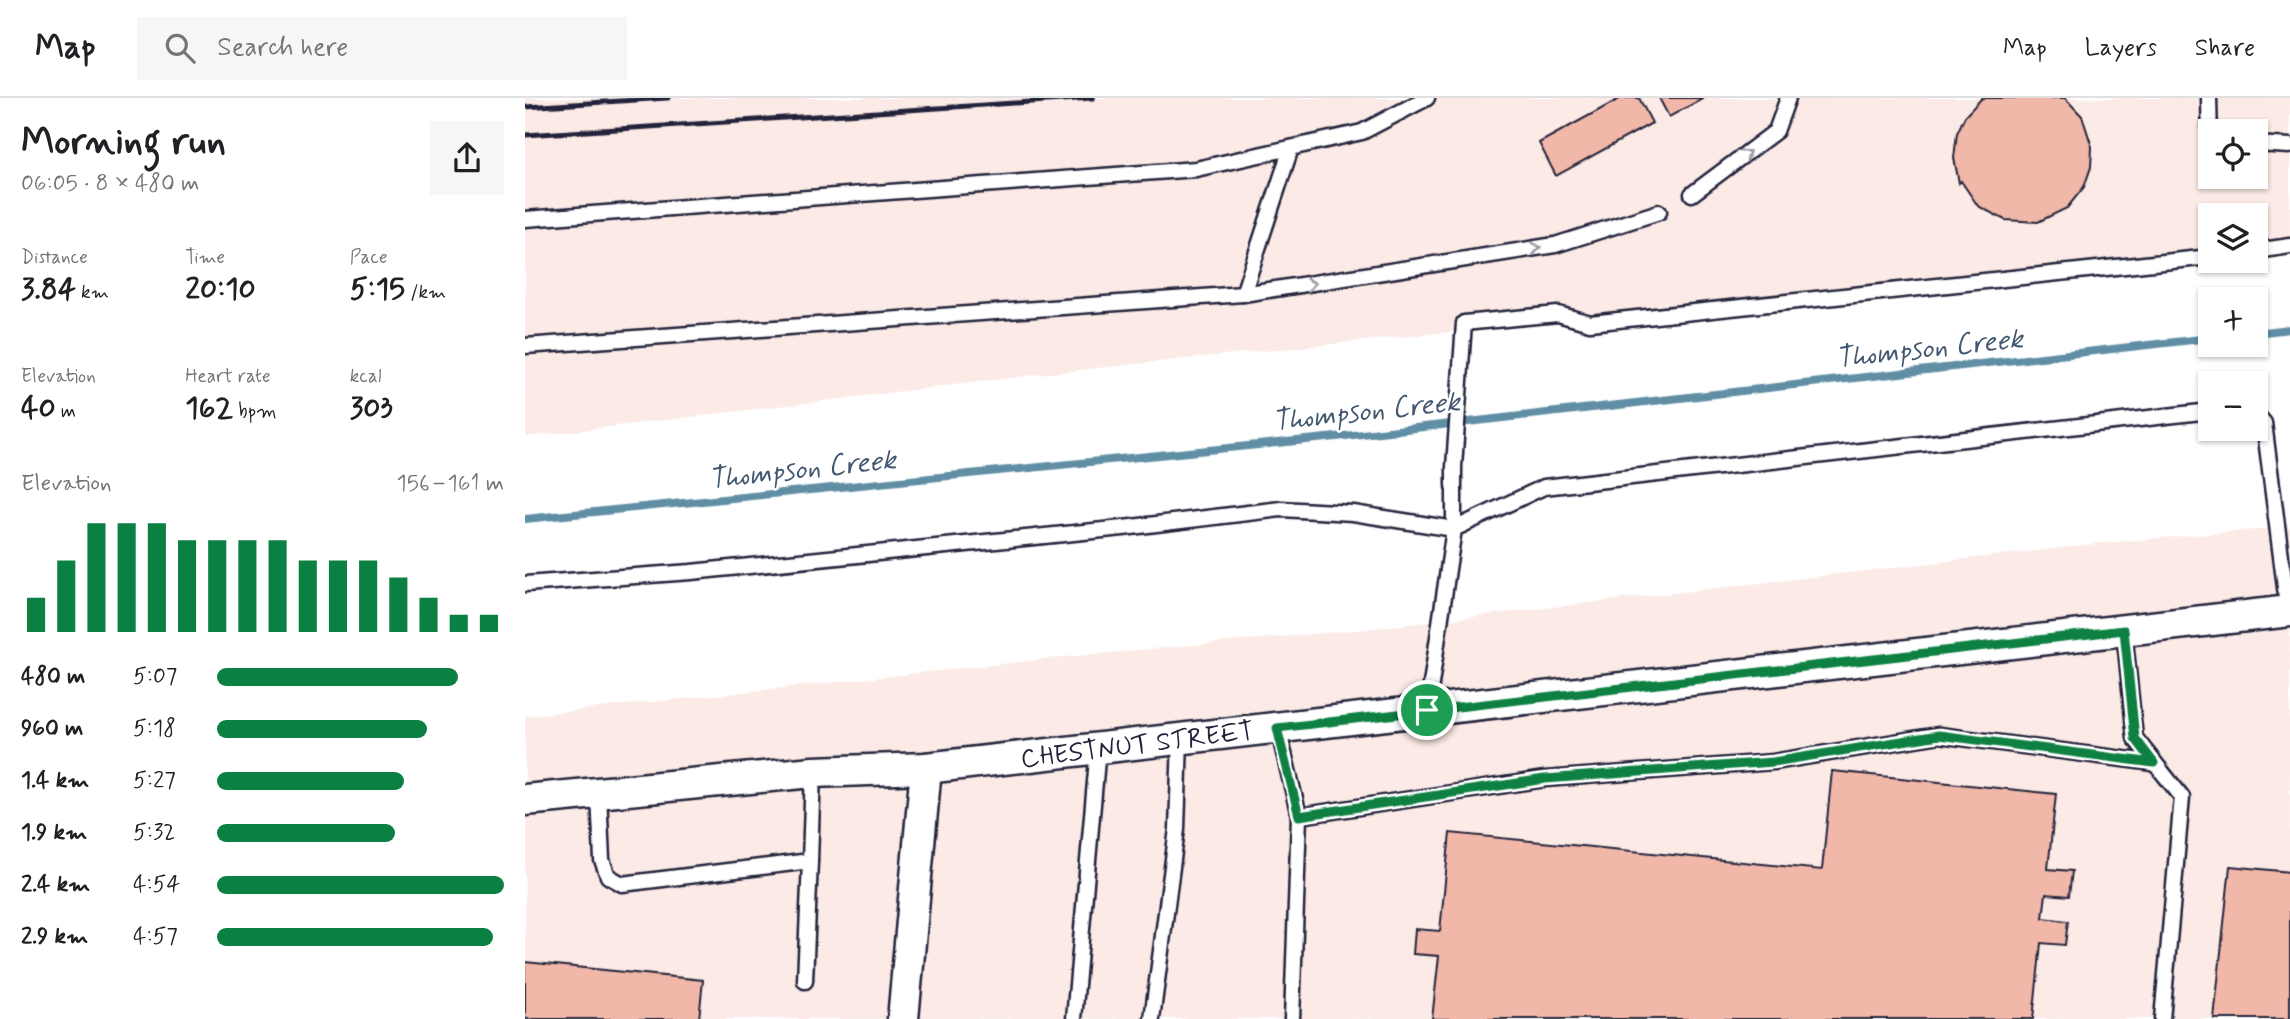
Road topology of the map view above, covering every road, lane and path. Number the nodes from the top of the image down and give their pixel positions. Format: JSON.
{"nodes":[{"id":1,"x":1427,"y":98,"type":"edge"},
{"id":2,"x":1788,"y":98,"type":"edge"},
{"id":3,"x":2209,"y":98,"type":"edge"},
{"id":4,"x":2209,"y":119,"type":"edge"},
{"id":5,"x":2268,"y":145,"type":"edge"},
{"id":6,"x":2290,"y":146,"type":"edge"},
{"id":7,"x":1291,"y":148,"type":"junction"},
{"id":8,"x":1692,"y":194,"type":"dead end"},
{"id":9,"x":1658,"y":212,"type":"dead end"},
{"id":10,"x":525,"y":219,"type":"edge"},
{"id":11,"x":2290,"y":247,"type":"edge"},
{"id":12,"x":2268,"y":250,"type":"edge"},
{"id":13,"x":2198,"y":258,"type":"edge"},
{"id":14,"x":1243,"y":294,"type":"junction"},
{"id":15,"x":525,"y":346,"type":"edge"},
{"id":16,"x":2198,"y":412,"type":"edge"},
{"id":17,"x":2266,"y":441,"type":"edge"},
{"id":18,"x":1454,"y":529,"type":"junction"},
{"id":19,"x":525,"y":584,"type":"edge"},
{"id":20,"x":2289,"y":611,"type":"edge"},
{"id":21,"x":2124,"y":630,"type":"junction"},
{"id":22,"x":1427,"y":710,"type":"junction"},
{"id":23,"x":1277,"y":728,"type":"junction"},
{"id":24,"x":1180,"y":739,"type":"junction"},
{"id":25,"x":1098,"y":748,"type":"junction"},
{"id":26,"x":2154,"y":763,"type":"junction"},
{"id":27,"x":926,"y":768,"type":"junction"},
{"id":28,"x":813,"y":772,"type":"junction"},
{"id":29,"x":599,"y":794,"type":"junction"},
{"id":30,"x":525,"y":800,"type":"edge"},
{"id":31,"x":1299,"y":816,"type":"junction"},
{"id":32,"x":810,"y":862,"type":"junction"},
{"id":33,"x":805,"y":981,"type":"dead end"},
{"id":34,"x":903,"y":1019,"type":"edge"},
{"id":35,"x":1075,"y":1019,"type":"edge"},
{"id":36,"x":1152,"y":1019,"type":"edge"},
{"id":37,"x":1292,"y":1019,"type":"edge"},
{"id":38,"x":2162,"y":1019,"type":"edge"}],
"edges":[{"from":1,"to":7,"type":"lane"},
{"from":8,"to":2,"type":"lane","one_way":true},
{"from":3,"to":4,"type":"lane"},
{"from":5,"to":6,"type":"lane"},
{"from":7,"to":10,"type":"lane"},
{"from":7,"to":14,"type":"lane"},
{"from":14,"to":9,"type":"lane","one_way":true},
{"from":11,"to":12,"type":"lane"},
{"from":13,"to":18,"type":"lane"},
{"from":14,"to":15,"type":"lane"},
{"from":16,"to":18,"type":"lane"},
{"from":17,"to":20,"type":"lane"},
{"from":18,"to":19,"type":"lane"},
{"from":18,"to":22,"type":"lane"},
{"from":20,"to":21,"type":"street","name":"CHESTNUT STREET"},
{"from":21,"to":22,"type":"street","name":"CHESTNUT STREET"},
{"from":21,"to":26,"type":"lane"},
{"from":22,"to":23,"type":"street","name":"CHESTNUT STREET"},
{"from":23,"to":24,"type":"street","name":"CHESTNUT STREET"},
{"from":23,"to":31,"type":"lane"},
{"from":24,"to":25,"type":"street","name":"CHESTNUT STREET"},
{"from":24,"to":36,"type":"lane"},
{"from":25,"to":27,"type":"street","name":"CHESTNUT STREET"},
{"from":25,"to":35,"type":"lane"},
{"from":26,"to":31,"type":"lane"},
{"from":26,"to":38,"type":"lane"},
{"from":27,"to":28,"type":"street","name":"CHESTNUT STREET"},
{"from":27,"to":34,"type":"street"},
{"from":28,"to":29,"type":"street","name":"CHESTNUT STREET"},
{"from":28,"to":32,"type":"lane"},
{"from":29,"to":30,"type":"street","name":"CHESTNUT STREET"},
{"from":29,"to":32,"type":"lane"},
{"from":31,"to":37,"type":"lane"},
{"from":32,"to":33,"type":"lane"}]}
